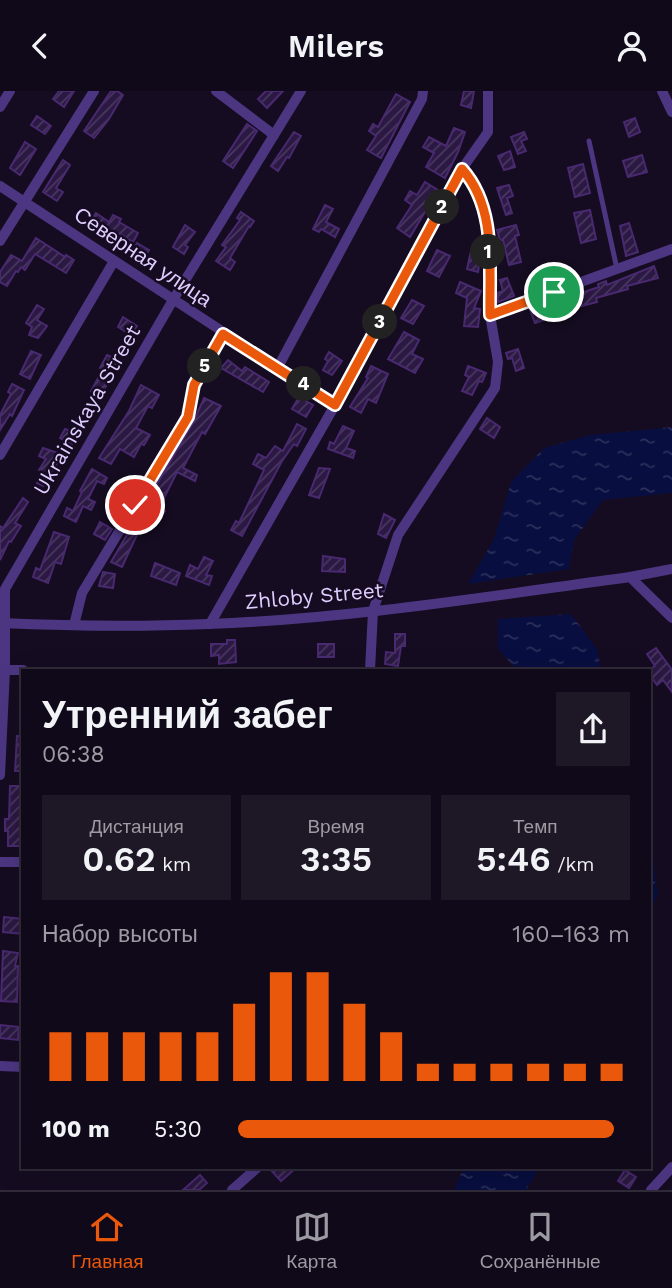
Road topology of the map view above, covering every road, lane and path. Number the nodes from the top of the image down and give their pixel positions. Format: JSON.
{"nodes":[{"id":1,"x":10,"y":91,"type":"edge"},
{"id":2,"x":94,"y":91,"type":"edge"},
{"id":3,"x":216,"y":91,"type":"edge"},
{"id":4,"x":301,"y":91,"type":"edge"},
{"id":5,"x":423,"y":91,"type":"edge"},
{"id":6,"x":488,"y":91,"type":"edge"},
{"id":7,"x":662,"y":91,"type":"edge"},
{"id":8,"x":0,"y":107,"type":"edge"},
{"id":9,"x":672,"y":112,"type":"edge"},
{"id":10,"x":274,"y":135,"type":"junction"},
{"id":11,"x":589,"y":141,"type":"dead end"},
{"id":12,"x":462,"y":169,"type":"junction"},
{"id":13,"x":0,"y":186,"type":"edge"},
{"id":14,"x":24,"y":201,"type":"junction"},
{"id":15,"x":0,"y":241,"type":"edge"},
{"id":16,"x":672,"y":249,"type":"edge"},
{"id":17,"x":114,"y":261,"type":"junction"},
{"id":18,"x":618,"y":269,"type":"junction"},
{"id":19,"x":173,"y":300,"type":"junction"},
{"id":20,"x":490,"y":315,"type":"junction"},
{"id":21,"x":223,"y":334,"type":"junction"},
{"id":22,"x":278,"y":367,"type":"junction"},
{"id":23,"x":335,"y":405,"type":"junction"},
{"id":24,"x":0,"y":455,"type":"edge"},
{"id":25,"x":672,"y":569,"type":"edge"},
{"id":26,"x":630,"y":577,"type":"junction"},
{"id":27,"x":373,"y":611,"type":"junction"},
{"id":28,"x":672,"y":618,"type":"edge"},
{"id":29,"x":2,"y":623,"type":"edge"},
{"id":30,"x":210,"y":624,"type":"junction"},
{"id":31,"x":74,"y":625,"type":"junction"},
{"id":32,"x":370,"y":669,"type":"edge"},
{"id":33,"x":3,"y":670,"type":"edge"},
{"id":34,"x":21,"y":670,"type":"edge"},
{"id":35,"x":0,"y":775,"type":"edge"},
{"id":36,"x":0,"y":862,"type":"edge"},
{"id":37,"x":21,"y":862,"type":"edge"},
{"id":38,"x":0,"y":1066,"type":"edge"},
{"id":39,"x":21,"y":1067,"type":"edge"},
{"id":40,"x":672,"y":1167,"type":"edge"},
{"id":41,"x":256,"y":1169,"type":"edge"},
{"id":42,"x":232,"y":1190,"type":"edge"},
{"id":43,"x":652,"y":1190,"type":"edge"}],
"edges":[{"from":1,"to":8,"type":"street"},
{"from":2,"to":14,"type":"street"},
{"from":3,"to":10,"type":"street"},
{"from":4,"to":10,"type":"street","name":"Ukrainskaya Street"},
{"from":5,"to":22,"type":"street"},
{"from":6,"to":12,"type":"street"},
{"from":7,"to":9,"type":"street"},
{"from":10,"to":19,"type":"street","name":"Ukrainskaya Street"},
{"from":11,"to":18,"type":"lane"},
{"from":12,"to":20,"type":"street"},
{"from":12,"to":23,"type":"street"},
{"from":13,"to":14,"type":"street","name":"Северная улица"},
{"from":14,"to":15,"type":"street"},
{"from":14,"to":17,"type":"street","name":"Северная улица"},
{"from":16,"to":18,"type":"street"},
{"from":17,"to":19,"type":"street","name":"Северная улица"},
{"from":17,"to":24,"type":"street"},
{"from":18,"to":20,"type":"street"},
{"from":19,"to":21,"type":"street","name":"Северная улица"},
{"from":19,"to":29,"type":"street","name":"Ukrainskaya Street"},
{"from":20,"to":27,"type":"street"},
{"from":21,"to":22,"type":"street","name":"Северная улица"},
{"from":21,"to":31,"type":"street"},
{"from":22,"to":23,"type":"street","name":"Северная улица"},
{"from":23,"to":30,"type":"street"},
{"from":25,"to":26,"type":"street","name":"Zhloby Street"},
{"from":26,"to":27,"type":"street","name":"Zhloby Street"},
{"from":26,"to":28,"type":"street"},
{"from":27,"to":30,"type":"street","name":"Zhloby Street"},
{"from":27,"to":32,"type":"street"},
{"from":29,"to":31,"type":"street","name":"Zhloby Street"},
{"from":29,"to":33,"type":"street","name":"Ukrainskaya Street"},
{"from":30,"to":31,"type":"street","name":"Zhloby Street"},
{"from":33,"to":34,"type":"street"},
{"from":33,"to":35,"type":"street","name":"Ukrainskaya Street"},
{"from":36,"to":37,"type":"street"},
{"from":38,"to":39,"type":"street"},
{"from":40,"to":43,"type":"street"},
{"from":41,"to":42,"type":"street"}]}
